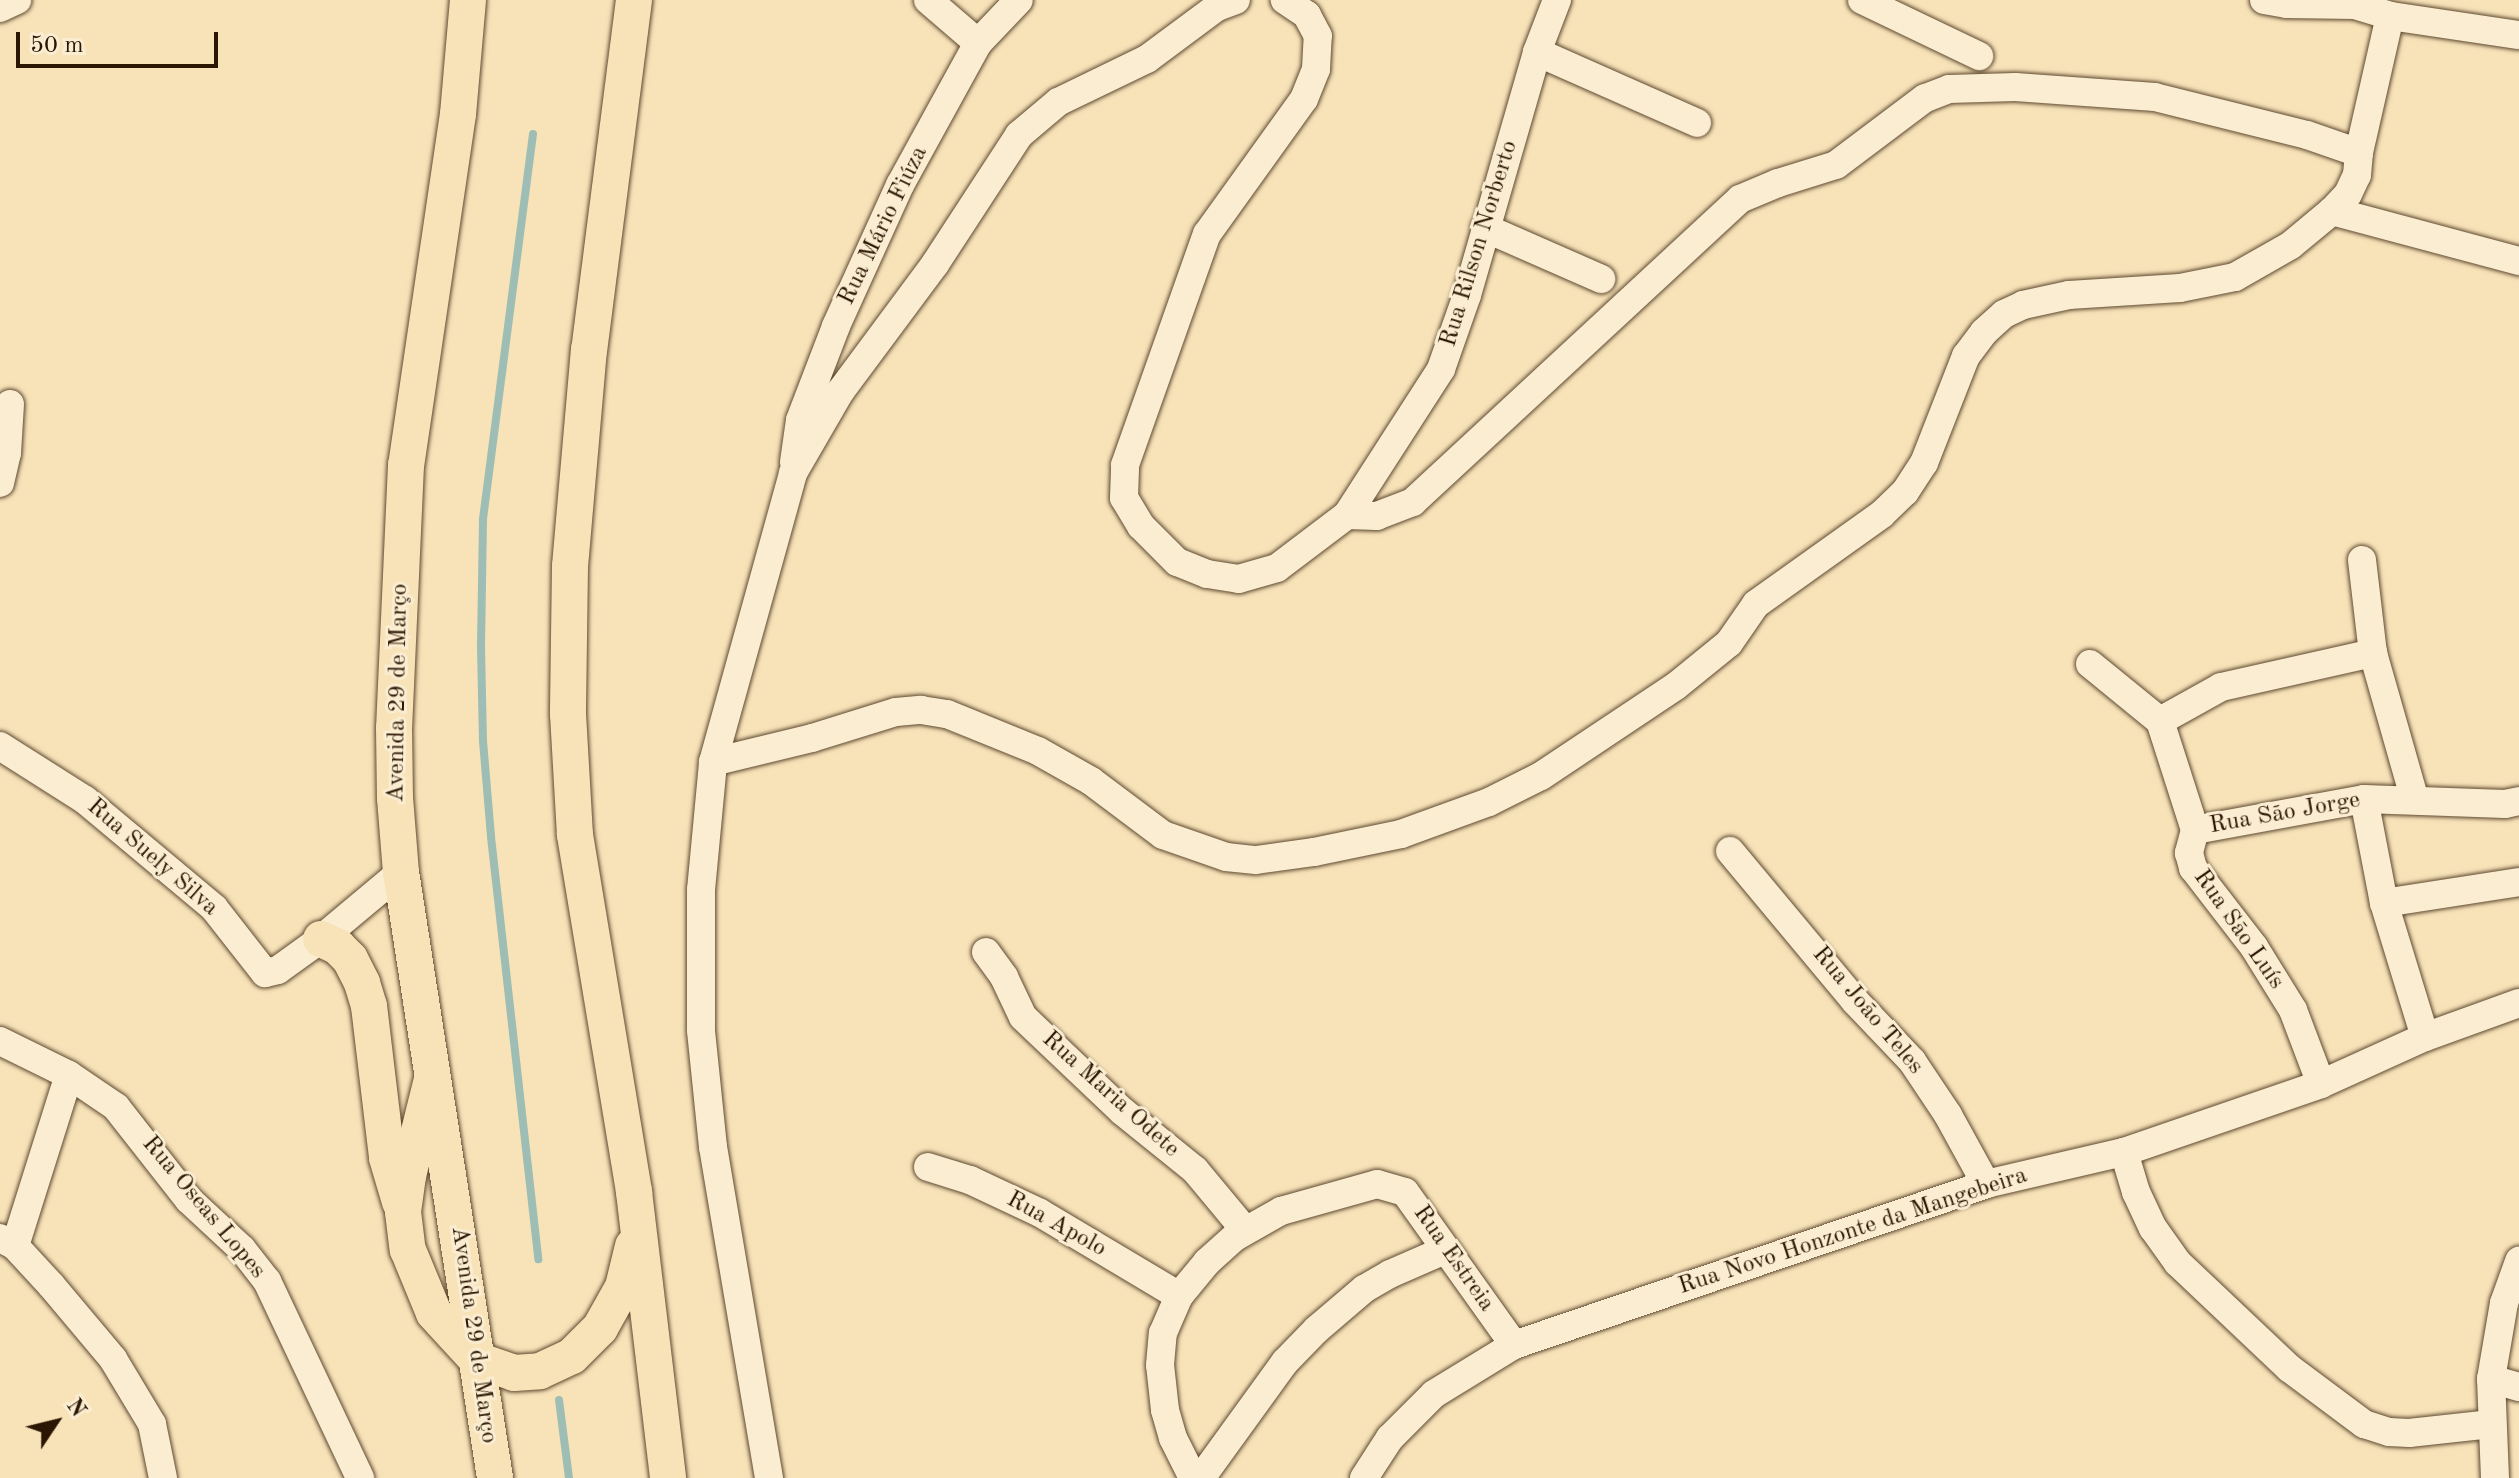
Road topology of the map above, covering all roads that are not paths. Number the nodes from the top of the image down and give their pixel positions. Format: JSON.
{"nodes":[{"id":1,"x":17,"y":0,"type":"edge"},
{"id":2,"x":468,"y":0,"type":"edge"},
{"id":3,"x":634,"y":0,"type":"edge"},
{"id":4,"x":928,"y":0,"type":"edge"},
{"id":5,"x":1019,"y":0,"type":"edge"},
{"id":6,"x":1236,"y":0,"type":"edge"},
{"id":7,"x":1285,"y":0,"type":"edge"},
{"id":8,"x":1557,"y":0,"type":"edge"},
{"id":9,"x":1862,"y":0,"type":"edge"},
{"id":10,"x":2264,"y":0,"type":"edge"},
{"id":11,"x":0,"y":8,"type":"edge"},
{"id":12,"x":2390,"y":16,"type":"junction"},
{"id":13,"x":2519,"y":35,"type":"edge"},
{"id":14,"x":978,"y":43,"type":"junction"},
{"id":15,"x":1537,"y":52,"type":"junction"},
{"id":16,"x":1979,"y":56,"type":"dead end"},
{"id":17,"x":1697,"y":123,"type":"dead end"},
{"id":18,"x":2359,"y":153,"type":"junction"},
{"id":19,"x":2332,"y":211,"type":"junction"},
{"id":20,"x":1485,"y":228,"type":"junction"},
{"id":21,"x":2519,"y":261,"type":"edge"},
{"id":22,"x":1601,"y":279,"type":"dead end"},
{"id":23,"x":10,"y":404,"type":"dead end"},
{"id":24,"x":793,"y":473,"type":"junction"},
{"id":25,"x":0,"y":483,"type":"edge"},
{"id":26,"x":1347,"y":515,"type":"junction"},
{"id":27,"x":2362,"y":560,"type":"dead end"},
{"id":28,"x":2373,"y":653,"type":"junction"},
{"id":29,"x":2090,"y":664,"type":"dead end"},
{"id":30,"x":2160,"y":721,"type":"junction"},
{"id":31,"x":0,"y":746,"type":"edge"},
{"id":32,"x":713,"y":762,"type":"junction"},
{"id":33,"x":2364,"y":799,"type":"junction"},
{"id":34,"x":2415,"y":800,"type":"junction"},
{"id":35,"x":2519,"y":801,"type":"edge"},
{"id":36,"x":2195,"y":830,"type":"junction"},
{"id":37,"x":1730,"y":851,"type":"dead end"},
{"id":38,"x":401,"y":872,"type":"junction"},
{"id":39,"x":2519,"y":882,"type":"edge"},
{"id":40,"x":2384,"y":903,"type":"junction"},
{"id":41,"x":321,"y":939,"type":"junction"},
{"id":42,"x":986,"y":952,"type":"dead end"},
{"id":43,"x":2519,"y":1003,"type":"edge"},
{"id":44,"x":2425,"y":1037,"type":"junction"},
{"id":45,"x":0,"y":1041,"type":"edge"},
{"id":46,"x":434,"y":1070,"type":"junction"},
{"id":47,"x":69,"y":1075,"type":"junction"},
{"id":48,"x":2321,"y":1084,"type":"junction"},
{"id":49,"x":2124,"y":1152,"type":"junction"},
{"id":50,"x":928,"y":1167,"type":"dead end"},
{"id":51,"x":1986,"y":1184,"type":"junction"},
{"id":52,"x":634,"y":1192,"type":"junction"},
{"id":53,"x":403,"y":1212,"type":"junction"},
{"id":54,"x":1245,"y":1230,"type":"junction"},
{"id":55,"x":7,"y":1242,"type":"edge"},
{"id":56,"x":1445,"y":1250,"type":"junction"},
{"id":57,"x":2519,"y":1261,"type":"edge"},
{"id":58,"x":1179,"y":1296,"type":"junction"},
{"id":59,"x":1514,"y":1345,"type":"junction"},
{"id":60,"x":477,"y":1360,"type":"junction"},
{"id":61,"x":2491,"y":1379,"type":"junction"},
{"id":62,"x":2519,"y":1387,"type":"edge"},
{"id":63,"x":2492,"y":1424,"type":"junction"},
{"id":64,"x":163,"y":1478,"type":"edge"},
{"id":65,"x":360,"y":1478,"type":"edge"},
{"id":66,"x":495,"y":1478,"type":"edge"},
{"id":67,"x":668,"y":1478,"type":"edge"},
{"id":68,"x":769,"y":1478,"type":"edge"},
{"id":69,"x":1193,"y":1478,"type":"edge"},
{"id":70,"x":1201,"y":1478,"type":"edge"},
{"id":71,"x":1364,"y":1478,"type":"edge"},
{"id":72,"x":2495,"y":1478,"type":"edge"}],
"edges":[{"from":1,"to":11,"type":"street"},
{"from":2,"to":38,"type":"main road","name":"Avenida 29 de Março"},
{"from":3,"to":52,"type":"main road"},
{"from":4,"to":14,"type":"street"},
{"from":5,"to":14,"type":"street","name":"Rua Mário Fiúza"},
{"from":6,"to":24,"type":"street"},
{"from":7,"to":26,"type":"street"},
{"from":8,"to":15,"type":"street","name":"Rua Rilson Norberto"},
{"from":9,"to":16,"type":"street"},
{"from":10,"to":12,"type":"street"},
{"from":12,"to":13,"type":"street"},
{"from":12,"to":18,"type":"street"},
{"from":14,"to":24,"type":"street","name":"Rua Mário Fiúza"},
{"from":15,"to":17,"type":"street"},
{"from":15,"to":20,"type":"street","name":"Rua Rilson Norberto"},
{"from":18,"to":19,"type":"street"},
{"from":18,"to":26,"type":"street"},
{"from":19,"to":21,"type":"street"},
{"from":19,"to":32,"type":"street"},
{"from":20,"to":22,"type":"street"},
{"from":20,"to":26,"type":"street","name":"Rua Rilson Norberto"},
{"from":23,"to":25,"type":"street"},
{"from":24,"to":32,"type":"street"},
{"from":27,"to":28,"type":"street"},
{"from":28,"to":30,"type":"street"},
{"from":28,"to":34,"type":"street"},
{"from":29,"to":30,"type":"street"},
{"from":30,"to":36,"type":"street","name":"Rua São Luís"},
{"from":31,"to":41,"type":"street","name":"Rua Suely Silva"},
{"from":32,"to":68,"type":"street"},
{"from":33,"to":34,"type":"street","name":"Rua São Jorge"},
{"from":33,"to":36,"type":"street","name":"Rua São Jorge"},
{"from":33,"to":40,"type":"street"},
{"from":34,"to":35,"type":"street","name":"Rua São Jorge"},
{"from":36,"to":48,"type":"street","name":"Rua São Luís"},
{"from":37,"to":51,"type":"street","name":"Rua João Teles"},
{"from":38,"to":41,"type":"street","name":"Rua Suely Silva"},
{"from":38,"to":46,"type":"main road","name":"Avenida 29 de Março"},
{"from":39,"to":40,"type":"street"},
{"from":40,"to":44,"type":"street"},
{"from":41,"to":53,"type":"main road"},
{"from":42,"to":54,"type":"street","name":"Rua Maria Odete"},
{"from":43,"to":44,"type":"street","name":"Rua Novo Honzonte da Mangebeira"},
{"from":44,"to":48,"type":"street","name":"Rua Novo Honzonte da Mangebeira"},
{"from":45,"to":47,"type":"street","name":"Rua Oseas Lopes"},
{"from":46,"to":53,"type":"main road"},
{"from":46,"to":60,"type":"main road","name":"Avenida 29 de Março"},
{"from":47,"to":55,"type":"street"},
{"from":47,"to":65,"type":"street","name":"Rua Oseas Lopes"},
{"from":48,"to":49,"type":"street","name":"Rua Novo Honzonte da Mangebeira"},
{"from":49,"to":51,"type":"street","name":"Rua Novo Honzonte da Mangebeira"},
{"from":49,"to":63,"type":"street"},
{"from":50,"to":58,"type":"street","name":"Rua Apolo"},
{"from":51,"to":59,"type":"street","name":"Rua Novo Honzonte da Mangebeira"},
{"from":52,"to":60,"type":"main road"},
{"from":52,"to":67,"type":"main road"},
{"from":53,"to":60,"type":"main road"},
{"from":54,"to":56,"type":"street","name":"Rua Estreia"},
{"from":54,"to":58,"type":"street","name":"Rua Estreia"},
{"from":55,"to":64,"type":"street"},
{"from":56,"to":59,"type":"street","name":"Rua Estreia"},
{"from":56,"to":70,"type":"street"},
{"from":57,"to":61,"type":"street"},
{"from":58,"to":69,"type":"street","name":"Rua Estreia"},
{"from":59,"to":71,"type":"street","name":"Rua Novo Honzonte da Mangebeira"},
{"from":60,"to":66,"type":"main road","name":"Avenida 29 de Março"},
{"from":61,"to":62,"type":"street"},
{"from":61,"to":63,"type":"street"},
{"from":63,"to":72,"type":"street"}]}
